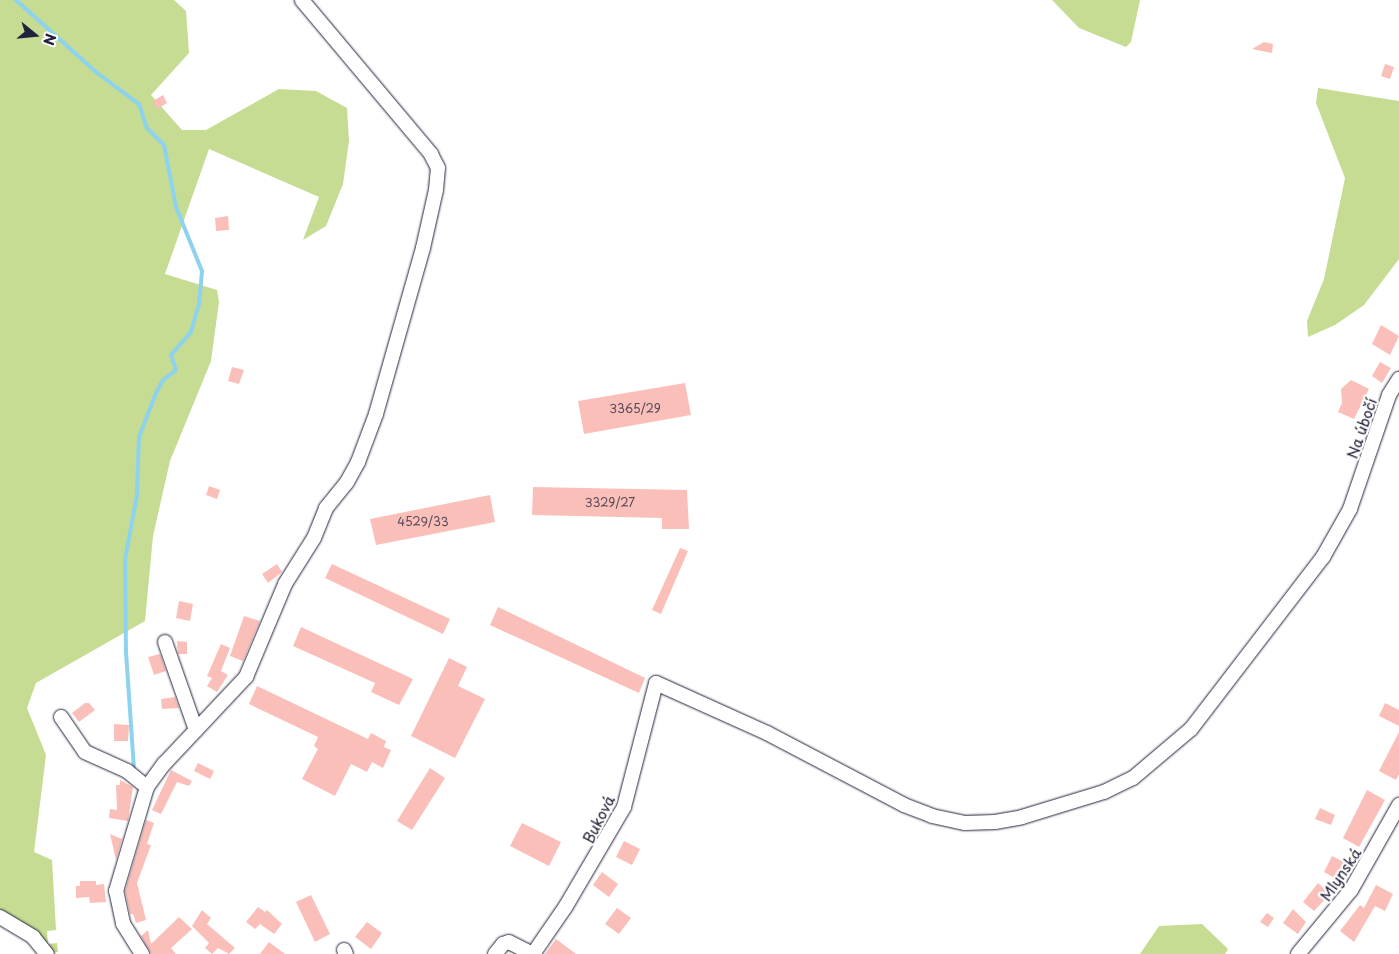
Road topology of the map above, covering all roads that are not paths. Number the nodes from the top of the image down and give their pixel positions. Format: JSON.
{"nodes":[{"id":1,"x":302,"y":0,"type":"edge"},
{"id":2,"x":1399,"y":379,"type":"edge"},
{"id":3,"x":165,"y":642,"type":"dead end"},
{"id":4,"x":656,"y":683,"type":"joint"},
{"id":5,"x":62,"y":717,"type":"dead end"},
{"id":6,"x":196,"y":730,"type":"junction"},
{"id":7,"x":148,"y":787,"type":"junction"},
{"id":8,"x":1399,"y":805,"type":"edge"},
{"id":9,"x":0,"y":917,"type":"edge"},
{"id":10,"x":47,"y":954,"type":"edge"},
{"id":11,"x":142,"y":954,"type":"edge"},
{"id":12,"x":496,"y":954,"type":"edge"},
{"id":13,"x":533,"y":954,"type":"edge"},
{"id":14,"x":1298,"y":954,"type":"edge"}],
"edges":[{"from":1,"to":6,"type":"street"},
{"from":2,"to":4,"type":"street","name":"Na úbočí"},
{"from":3,"to":6,"type":"street"},
{"from":4,"to":13,"type":"street","name":"Buková"},
{"from":5,"to":7,"type":"street"},
{"from":6,"to":7,"type":"street"},
{"from":7,"to":11,"type":"street"},
{"from":8,"to":14,"type":"street","name":"Mlynská"},
{"from":9,"to":10,"type":"street"},
{"from":12,"to":13,"type":"street"}]}
